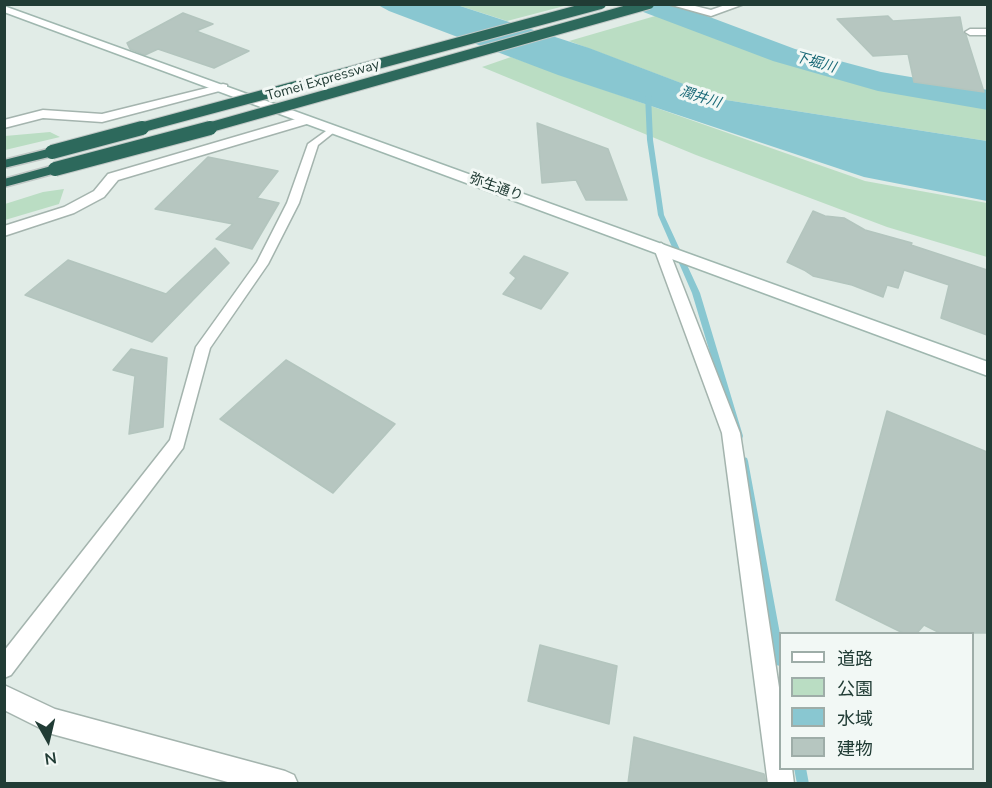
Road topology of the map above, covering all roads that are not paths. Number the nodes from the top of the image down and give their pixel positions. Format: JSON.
{"nodes":[{"id":1,"x":601,"y":4,"type":"edge"},
{"id":2,"x":649,"y":4,"type":"edge"},
{"id":3,"x":672,"y":4,"type":"edge"},
{"id":4,"x":740,"y":4,"type":"edge"},
{"id":5,"x":4,"y":9,"type":"edge"},
{"id":6,"x":970,"y":32,"type":"dead end"},
{"id":7,"x":987,"y":32,"type":"edge"},
{"id":8,"x":223,"y":87,"type":"junction"},
{"id":9,"x":306,"y":120,"type":"junction"},
{"id":10,"x":4,"y":124,"type":"edge"},
{"id":11,"x":333,"y":129,"type":"junction"},
{"id":12,"x":4,"y":164,"type":"edge"},
{"id":13,"x":4,"y":183,"type":"edge"},
{"id":14,"x":4,"y":231,"type":"edge"},
{"id":15,"x":661,"y":248,"type":"junction"},
{"id":16,"x":987,"y":369,"type":"edge"},
{"id":17,"x":4,"y":668,"type":"edge"},
{"id":18,"x":4,"y":697,"type":"edge"},
{"id":19,"x":779,"y":769,"type":"edge"},
{"id":20,"x":285,"y":783,"type":"edge"}],
"edges":[{"from":1,"to":12,"type":"highway","name":"Tomei Expressway","bridge":true},
{"from":2,"to":13,"type":"highway","name":"Tomei Expressway","bridge":true},
{"from":3,"to":4,"type":"street"},
{"from":5,"to":8,"type":"street","name":"弥生通り"},
{"from":6,"to":7,"type":"street"},
{"from":8,"to":9,"type":"street","name":"弥生通り"},
{"from":8,"to":10,"type":"street"},
{"from":9,"to":11,"type":"street","name":"弥生通り"},
{"from":9,"to":14,"type":"street"},
{"from":11,"to":15,"type":"street","name":"弥生通り"},
{"from":11,"to":17,"type":"lane"},
{"from":15,"to":16,"type":"street","name":"弥生通り"},
{"from":15,"to":19,"type":"street"},
{"from":18,"to":20,"type":"street"}]}
